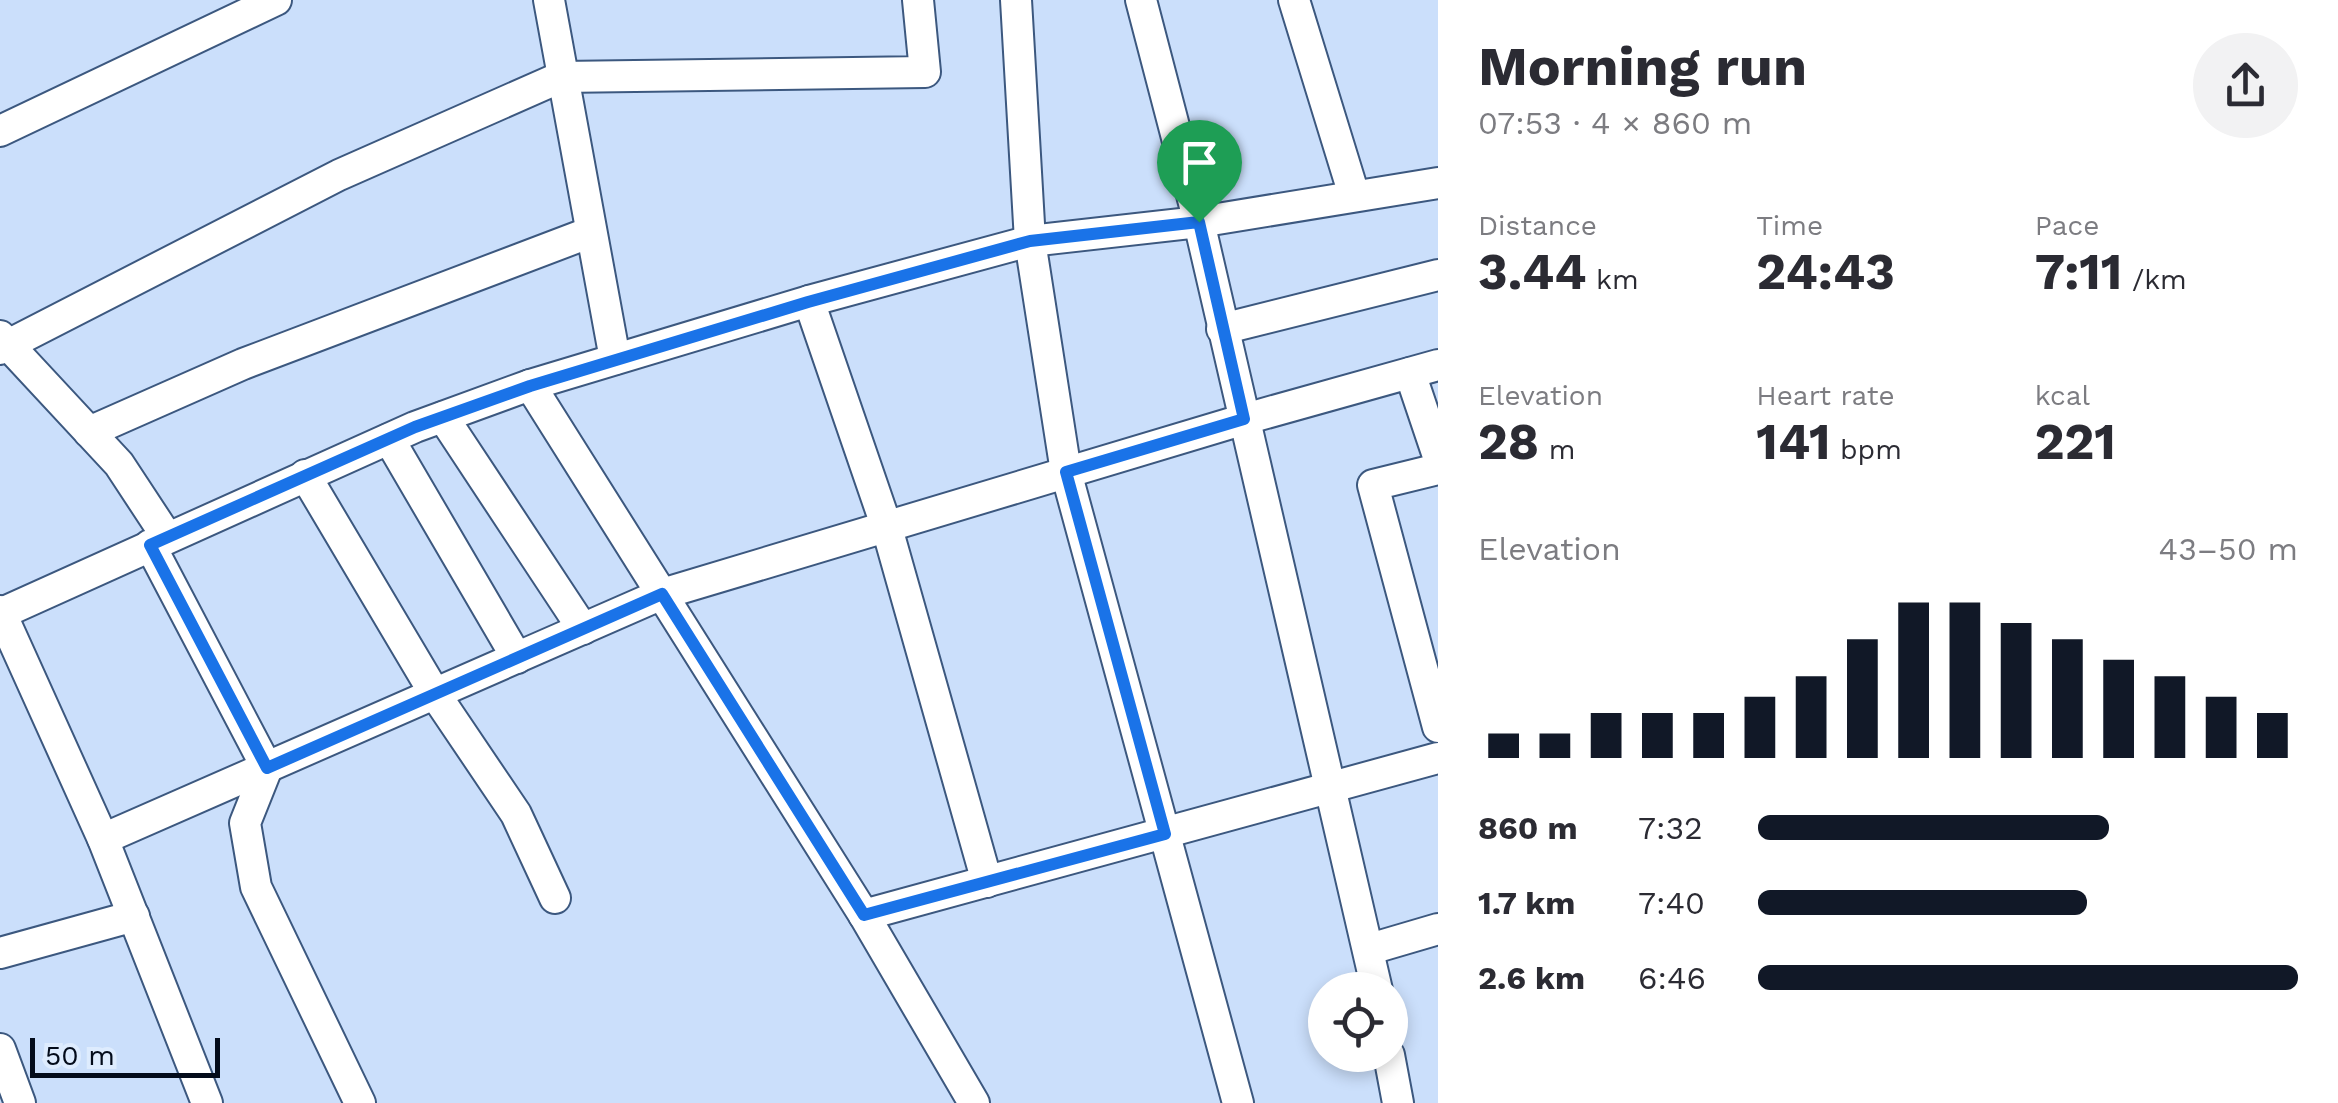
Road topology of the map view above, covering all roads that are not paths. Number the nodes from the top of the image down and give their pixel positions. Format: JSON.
{"nodes":[{"id":1,"x":276,"y":0,"type":"edge"},
{"id":2,"x":548,"y":0,"type":"edge"},
{"id":3,"x":918,"y":0,"type":"edge"},
{"id":4,"x":1016,"y":0,"type":"edge"},
{"id":5,"x":1141,"y":0,"type":"edge"},
{"id":6,"x":1294,"y":0,"type":"edge"},
{"id":7,"x":561,"y":76,"type":"junction"},
{"id":8,"x":0,"y":131,"type":"edge"},
{"id":9,"x":1438,"y":183,"type":"edge"},
{"id":10,"x":1354,"y":195,"type":"junction"},
{"id":11,"x":1199,"y":222,"type":"junction"},
{"id":12,"x":591,"y":232,"type":"junction"},
{"id":13,"x":1030,"y":241,"type":"junction"},
{"id":14,"x":1438,"y":275,"type":"edge"},
{"id":15,"x":808,"y":302,"type":"junction"},
{"id":16,"x":1222,"y":329,"type":"junction"},
{"id":17,"x":3,"y":343,"type":"edge"},
{"id":18,"x":616,"y":360,"type":"junction"},
{"id":19,"x":1424,"y":369,"type":"edge"},
{"id":20,"x":530,"y":386,"type":"junction"},
{"id":21,"x":443,"y":417,"type":"junction"},
{"id":22,"x":1244,"y":419,"type":"junction"},
{"id":23,"x":89,"y":432,"type":"junction"},
{"id":24,"x":389,"y":438,"type":"junction"},
{"id":25,"x":1438,"y":456,"type":"edge"},
{"id":26,"x":1438,"y":469,"type":"edge"},
{"id":27,"x":1066,"y":472,"type":"junction"},
{"id":28,"x":305,"y":475,"type":"junction"},
{"id":29,"x":888,"y":528,"type":"junction"},
{"id":30,"x":158,"y":541,"type":"junction"},
{"id":31,"x":662,"y":594,"type":"junction"},
{"id":32,"x":1,"y":612,"type":"edge"},
{"id":33,"x":582,"y":629,"type":"junction"},
{"id":34,"x":518,"y":658,"type":"junction"},
{"id":35,"x":435,"y":694,"type":"junction"},
{"id":36,"x":1438,"y":727,"type":"edge"},
{"id":37,"x":1438,"y":758,"type":"edge"},
{"id":38,"x":267,"y":768,"type":"junction"},
{"id":39,"x":1330,"y":787,"type":"junction"},
{"id":40,"x":1165,"y":834,"type":"junction"},
{"id":41,"x":103,"y":839,"type":"junction"},
{"id":42,"x":986,"y":882,"type":"junction"},
{"id":43,"x":556,"y":898,"type":"dead end"},
{"id":44,"x":864,"y":915,"type":"junction"},
{"id":45,"x":134,"y":916,"type":"junction"},
{"id":46,"x":1438,"y":929,"type":"edge"},
{"id":47,"x":1370,"y":949,"type":"junction"},
{"id":48,"x":0,"y":953,"type":"edge"},
{"id":49,"x":1374,"y":972,"type":"edge"},
{"id":50,"x":0,"y":1050,"type":"edge"},
{"id":51,"x":1392,"y":1072,"type":"edge"},
{"id":52,"x":20,"y":1103,"type":"edge"},
{"id":53,"x":208,"y":1103,"type":"edge"},
{"id":54,"x":360,"y":1103,"type":"edge"},
{"id":55,"x":974,"y":1103,"type":"edge"},
{"id":56,"x":1238,"y":1103,"type":"edge"},
{"id":57,"x":1398,"y":1103,"type":"edge"}],
"edges":[{"from":1,"to":8,"type":"street"},
{"from":2,"to":7,"type":"street"},
{"from":3,"to":7,"type":"street"},
{"from":4,"to":13,"type":"street"},
{"from":5,"to":11,"type":"street"},
{"from":6,"to":10,"type":"street"},
{"from":7,"to":12,"type":"street"},
{"from":7,"to":17,"type":"street"},
{"from":9,"to":10,"type":"street"},
{"from":10,"to":11,"type":"street"},
{"from":11,"to":13,"type":"street"},
{"from":11,"to":16,"type":"street"},
{"from":12,"to":18,"type":"street"},
{"from":12,"to":23,"type":"street"},
{"from":13,"to":15,"type":"street"},
{"from":13,"to":27,"type":"street"},
{"from":14,"to":16,"type":"street"},
{"from":15,"to":18,"type":"street"},
{"from":15,"to":29,"type":"street"},
{"from":16,"to":22,"type":"street"},
{"from":17,"to":23,"type":"street"},
{"from":18,"to":20,"type":"street"},
{"from":19,"to":22,"type":"street"},
{"from":19,"to":25,"type":"street"},
{"from":20,"to":21,"type":"street"},
{"from":20,"to":31,"type":"street"},
{"from":21,"to":24,"type":"street"},
{"from":21,"to":33,"type":"street"},
{"from":22,"to":27,"type":"street"},
{"from":22,"to":39,"type":"street"},
{"from":23,"to":30,"type":"street"},
{"from":24,"to":28,"type":"street"},
{"from":24,"to":34,"type":"street"},
{"from":26,"to":36,"type":"street"},
{"from":27,"to":29,"type":"street"},
{"from":27,"to":40,"type":"street"},
{"from":28,"to":30,"type":"street"},
{"from":28,"to":35,"type":"street"},
{"from":29,"to":31,"type":"street"},
{"from":29,"to":42,"type":"street"},
{"from":30,"to":32,"type":"street"},
{"from":30,"to":38,"type":"street"},
{"from":31,"to":33,"type":"street"},
{"from":31,"to":44,"type":"street"},
{"from":32,"to":41,"type":"street"},
{"from":33,"to":34,"type":"street"},
{"from":34,"to":35,"type":"street"},
{"from":35,"to":38,"type":"street"},
{"from":35,"to":43,"type":"street"},
{"from":37,"to":39,"type":"street"},
{"from":38,"to":41,"type":"street"},
{"from":38,"to":54,"type":"street"},
{"from":39,"to":40,"type":"street"},
{"from":39,"to":47,"type":"street"},
{"from":40,"to":42,"type":"street"},
{"from":40,"to":56,"type":"street"},
{"from":41,"to":45,"type":"street"},
{"from":42,"to":44,"type":"street"},
{"from":44,"to":55,"type":"street"},
{"from":45,"to":48,"type":"street"},
{"from":45,"to":53,"type":"street"},
{"from":46,"to":47,"type":"street"},
{"from":47,"to":49,"type":"street"},
{"from":50,"to":52,"type":"street"},
{"from":51,"to":57,"type":"street"}]}
